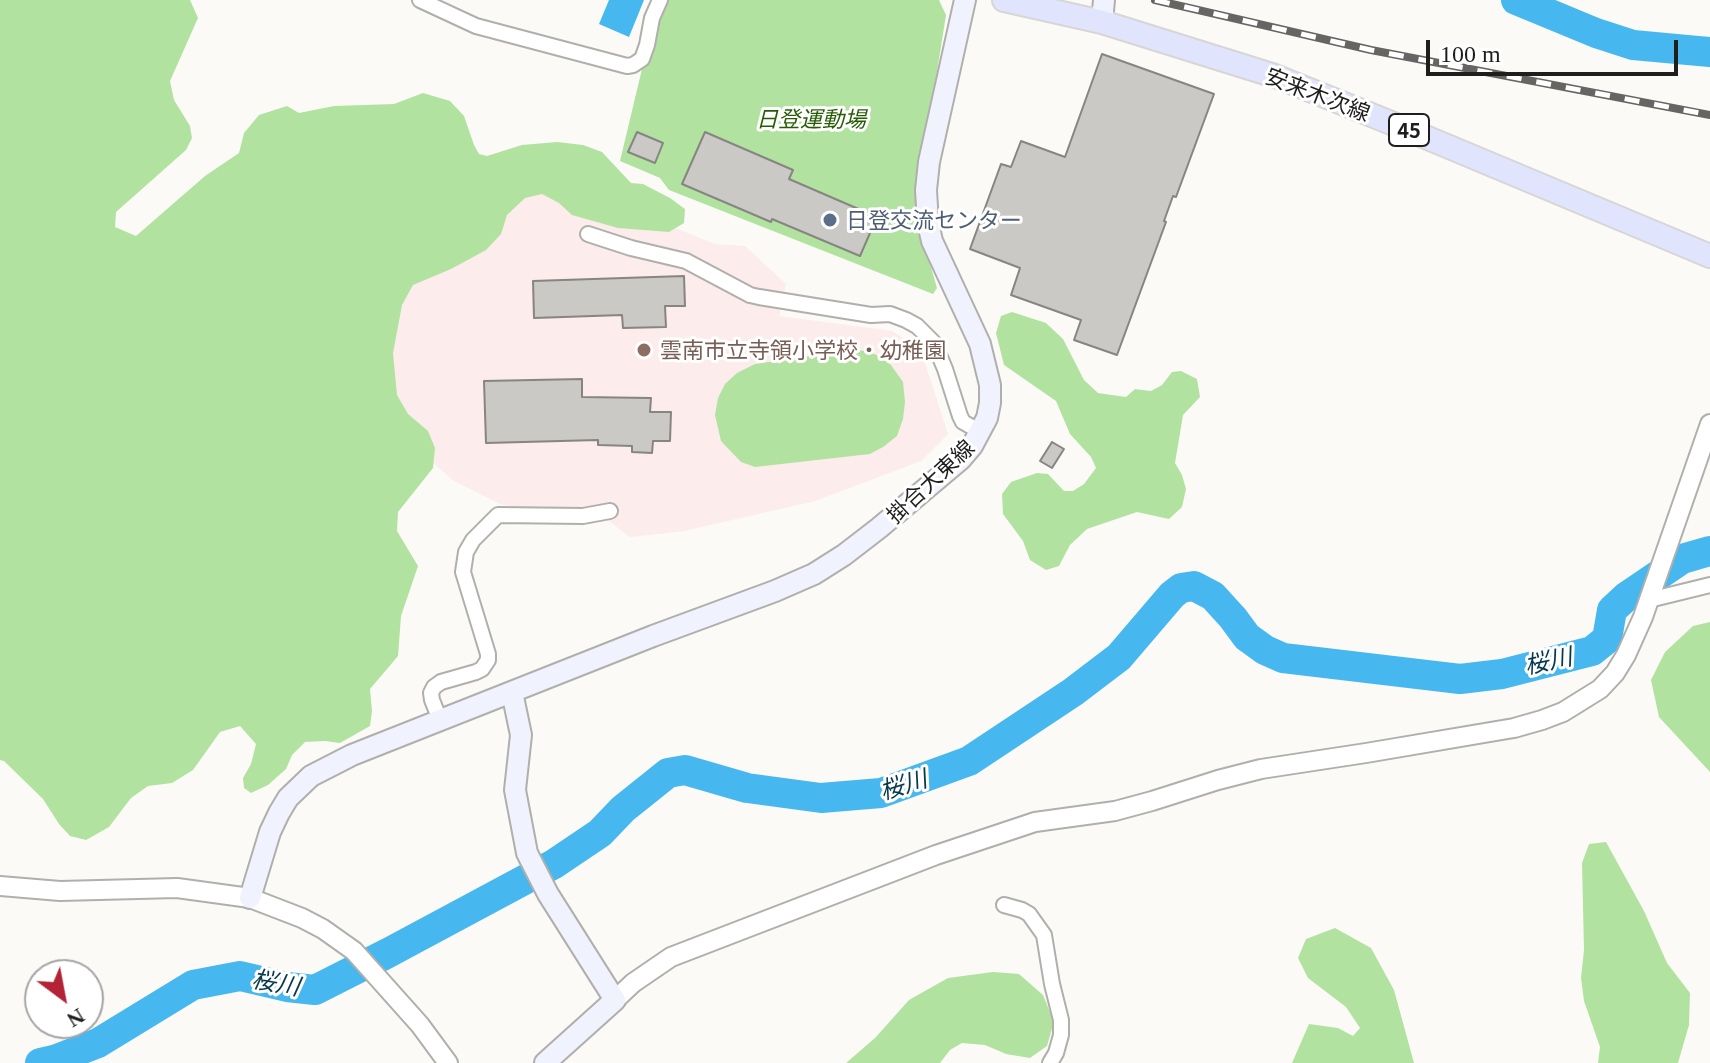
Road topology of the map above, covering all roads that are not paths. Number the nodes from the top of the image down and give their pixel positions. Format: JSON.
{"nodes":[{"id":1,"x":420,"y":0,"type":"edge"},
{"id":2,"x":660,"y":0,"type":"edge"},
{"id":3,"x":965,"y":0,"type":"edge"},
{"id":4,"x":1004,"y":0,"type":"edge"},
{"id":5,"x":1103,"y":11,"type":"edge"},
{"id":6,"x":588,"y":234,"type":"dead end"},
{"id":7,"x":1710,"y":256,"type":"edge"},
{"id":8,"x":1710,"y":424,"type":"edge"},
{"id":9,"x":981,"y":432,"type":"junction"},
{"id":10,"x":610,"y":511,"type":"dead end"},
{"id":11,"x":1710,"y":585,"type":"edge"},
{"id":12,"x":1650,"y":595,"type":"junction"},
{"id":13,"x":512,"y":692,"type":"junction"},
{"id":14,"x":440,"y":720,"type":"junction"},
{"id":15,"x":0,"y":886,"type":"edge"},
{"id":16,"x":250,"y":898,"type":"junction"},
{"id":17,"x":1004,"y":905,"type":"dead end"},
{"id":18,"x":615,"y":1000,"type":"junction"},
{"id":19,"x":448,"y":1063,"type":"edge"},
{"id":20,"x":545,"y":1063,"type":"edge"},
{"id":21,"x":1050,"y":1063,"type":"edge"}],
"edges":[{"from":1,"to":2,"type":"street"},
{"from":3,"to":9,"type":"main road","name":"掛合大東線"},
{"from":4,"to":5,"type":"main road","name":"安来木次線","number":"45"},
{"from":5,"to":7,"type":"main road","name":"安来木次線","number":"45"},
{"from":6,"to":9,"type":"street"},
{"from":8,"to":12,"type":"street"},
{"from":9,"to":13,"type":"main road","name":"掛合大東線"},
{"from":10,"to":14,"type":"street"},
{"from":11,"to":12,"type":"street"},
{"from":12,"to":18,"type":"street"},
{"from":13,"to":14,"type":"main road","name":"掛合大東線"},
{"from":13,"to":18,"type":"main road"},
{"from":14,"to":16,"type":"main road","name":"掛合大東線"},
{"from":15,"to":16,"type":"street"},
{"from":16,"to":19,"type":"street"},
{"from":17,"to":21,"type":"street"},
{"from":18,"to":20,"type":"main road"}]}
